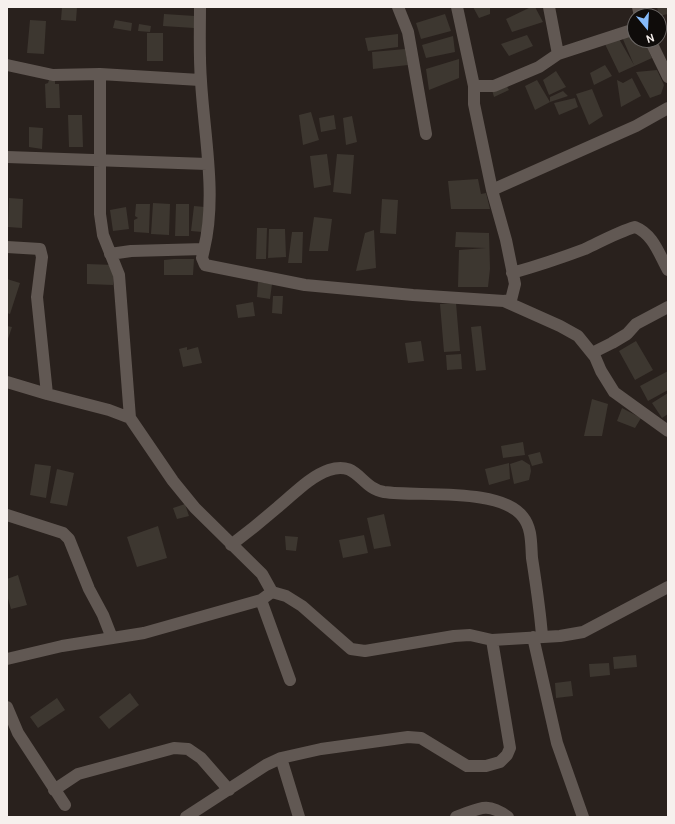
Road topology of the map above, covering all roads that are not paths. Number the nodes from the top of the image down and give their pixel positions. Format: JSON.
{"nodes":[{"id":1,"x":200,"y":7,"type":"edge"},
{"id":2,"x":398,"y":7,"type":"edge"},
{"id":3,"x":457,"y":7,"type":"edge"},
{"id":4,"x":549,"y":7,"type":"edge"},
{"id":5,"x":627,"y":32,"type":"edge"},
{"id":6,"x":654,"y":48,"type":"edge"},
{"id":7,"x":558,"y":54,"type":"junction"},
{"id":8,"x":7,"y":65,"type":"edge"},
{"id":9,"x":100,"y":74,"type":"junction"},
{"id":10,"x":668,"y":77,"type":"edge"},
{"id":11,"x":200,"y":80,"type":"junction"},
{"id":12,"x":474,"y":86,"type":"junction"},
{"id":13,"x":668,"y":108,"type":"edge"},
{"id":14,"x":426,"y":134,"type":"dead end"},
{"id":15,"x":7,"y":157,"type":"edge"},
{"id":16,"x":101,"y":161,"type":"junction"},
{"id":17,"x":207,"y":164,"type":"junction"},
{"id":18,"x":492,"y":190,"type":"junction"},
{"id":19,"x":7,"y":247,"type":"edge"},
{"id":20,"x":204,"y":249,"type":"junction"},
{"id":21,"x":110,"y":254,"type":"junction"},
{"id":22,"x":668,"y":270,"type":"edge"},
{"id":23,"x":512,"y":273,"type":"junction"},
{"id":24,"x":504,"y":302,"type":"junction"},
{"id":25,"x":668,"y":307,"type":"edge"},
{"id":26,"x":592,"y":353,"type":"junction"},
{"id":27,"x":7,"y":382,"type":"edge"},
{"id":28,"x":47,"y":394,"type":"junction"},
{"id":29,"x":130,"y":418,"type":"junction"},
{"id":30,"x":668,"y":431,"type":"edge"},
{"id":31,"x":7,"y":515,"type":"edge"},
{"id":32,"x":231,"y":546,"type":"junction"},
{"id":33,"x":668,"y":587,"type":"edge"},
{"id":34,"x":272,"y":592,"type":"junction"},
{"id":35,"x":261,"y":600,"type":"junction"},
{"id":36,"x":538,"y":636,"type":"junction"},
{"id":37,"x":112,"y":638,"type":"junction"},
{"id":38,"x":492,"y":640,"type":"junction"},
{"id":39,"x":7,"y":659,"type":"edge"},
{"id":40,"x":290,"y":680,"type":"dead end"},
{"id":41,"x":7,"y":707,"type":"edge"},
{"id":42,"x":281,"y":758,"type":"junction"},
{"id":43,"x":54,"y":790,"type":"junction"},
{"id":44,"x":229,"y":790,"type":"junction"},
{"id":45,"x":65,"y":805,"type":"dead end"},
{"id":46,"x":186,"y":817,"type":"edge"},
{"id":47,"x":299,"y":817,"type":"edge"},
{"id":48,"x":456,"y":817,"type":"edge"},
{"id":49,"x":508,"y":817,"type":"edge"},
{"id":50,"x":583,"y":817,"type":"edge"}],
"edges":[{"from":1,"to":11,"type":"street"},
{"from":2,"to":14,"type":"street"},
{"from":3,"to":12,"type":"street"},
{"from":4,"to":7,"type":"street"},
{"from":5,"to":7,"type":"street"},
{"from":6,"to":10,"type":"street"},
{"from":7,"to":12,"type":"street"},
{"from":8,"to":9,"type":"street"},
{"from":9,"to":11,"type":"street"},
{"from":9,"to":16,"type":"street"},
{"from":11,"to":17,"type":"street"},
{"from":12,"to":18,"type":"street"},
{"from":13,"to":18,"type":"street"},
{"from":15,"to":16,"type":"street"},
{"from":16,"to":17,"type":"street"},
{"from":16,"to":21,"type":"street"},
{"from":17,"to":20,"type":"street"},
{"from":18,"to":23,"type":"street"},
{"from":19,"to":28,"type":"street"},
{"from":20,"to":21,"type":"street"},
{"from":20,"to":24,"type":"street"},
{"from":21,"to":29,"type":"street"},
{"from":22,"to":23,"type":"street"},
{"from":23,"to":24,"type":"street"},
{"from":24,"to":26,"type":"street"},
{"from":25,"to":26,"type":"street"},
{"from":26,"to":30,"type":"street"},
{"from":27,"to":28,"type":"street"},
{"from":28,"to":29,"type":"street"},
{"from":29,"to":32,"type":"street"},
{"from":31,"to":37,"type":"street"},
{"from":32,"to":34,"type":"street"},
{"from":32,"to":36,"type":"street"},
{"from":33,"to":36,"type":"street"},
{"from":34,"to":35,"type":"street"},
{"from":34,"to":38,"type":"street"},
{"from":35,"to":37,"type":"street"},
{"from":35,"to":40,"type":"street"},
{"from":36,"to":38,"type":"street"},
{"from":36,"to":50,"type":"street"},
{"from":37,"to":39,"type":"street"},
{"from":38,"to":42,"type":"street"},
{"from":41,"to":43,"type":"street"},
{"from":42,"to":44,"type":"street"},
{"from":42,"to":47,"type":"street"},
{"from":43,"to":44,"type":"street"},
{"from":43,"to":45,"type":"street"},
{"from":44,"to":46,"type":"street"},
{"from":48,"to":49,"type":"street"}]}
